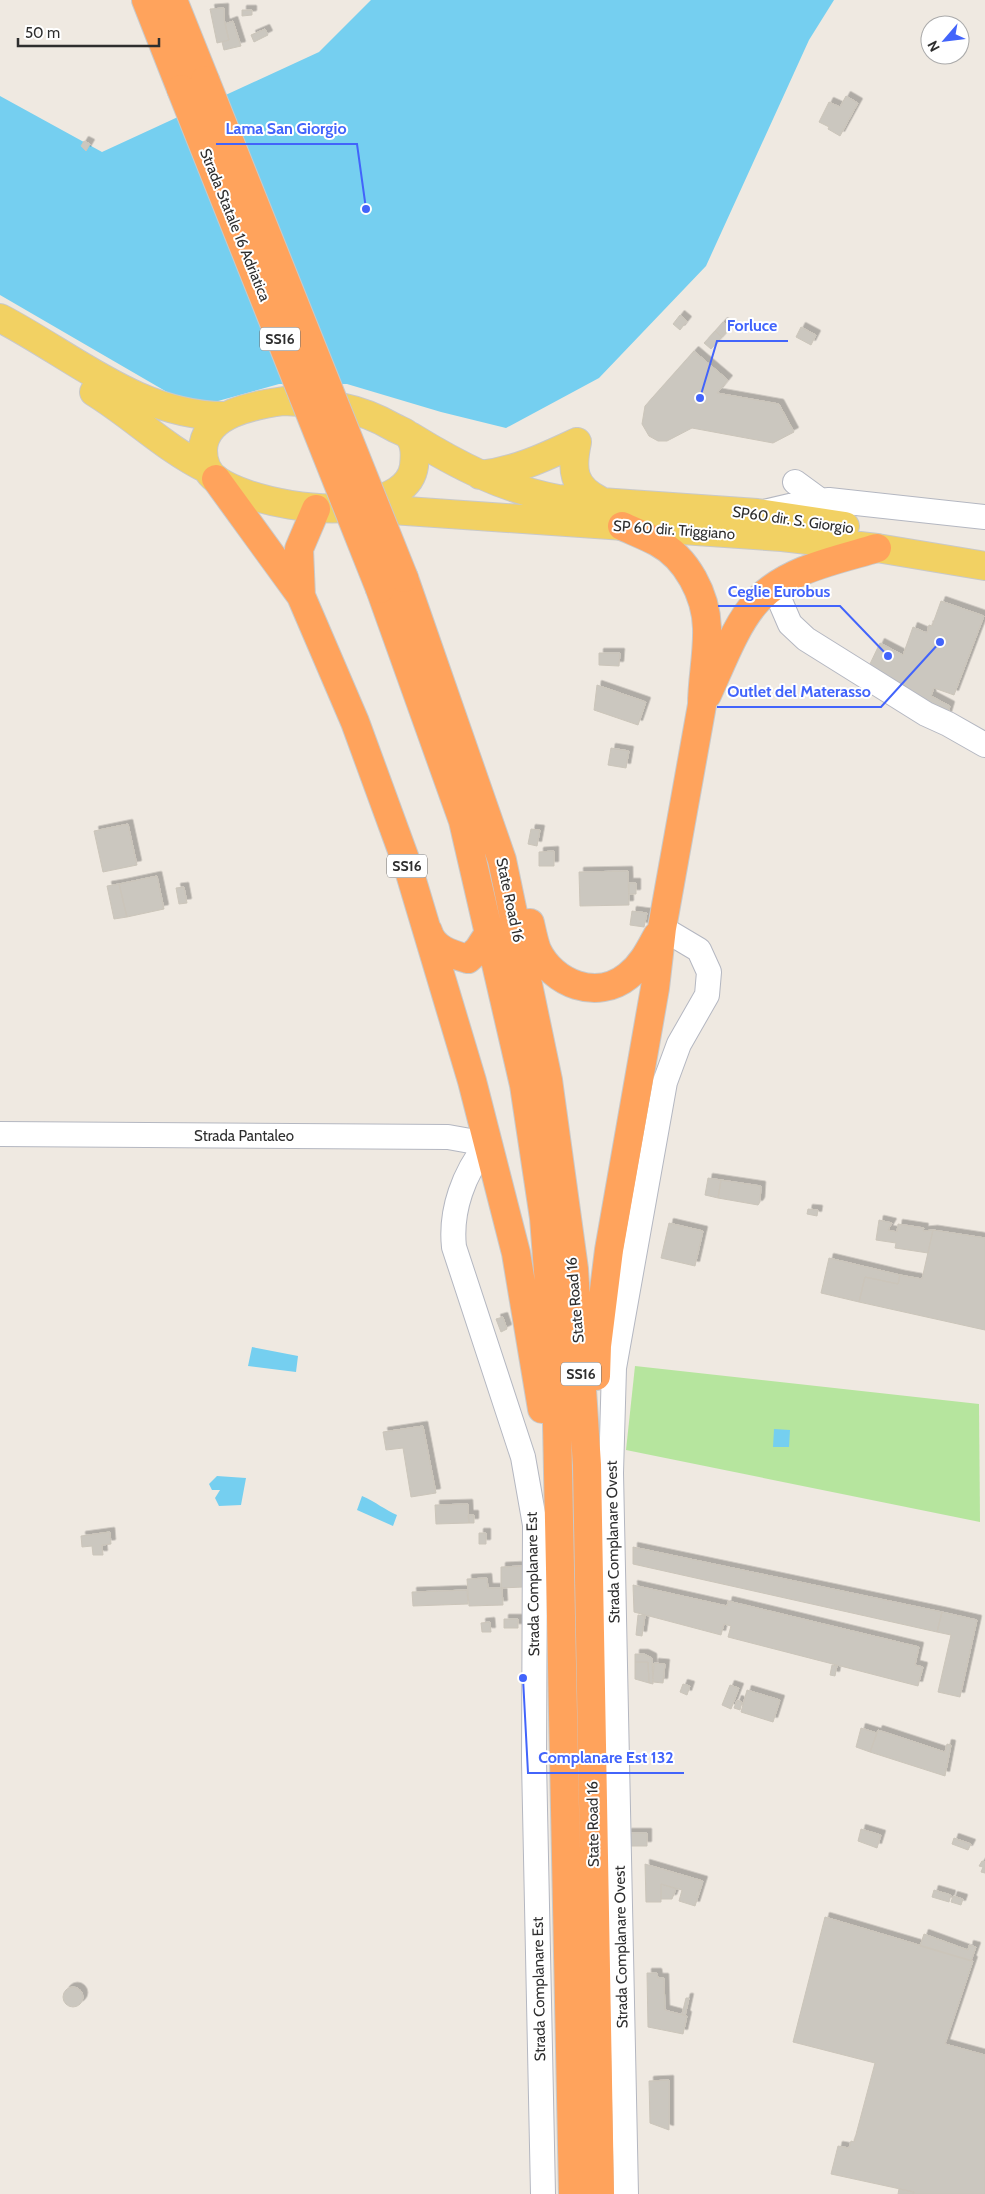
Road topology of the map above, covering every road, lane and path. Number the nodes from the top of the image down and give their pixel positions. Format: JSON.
{"nodes":[{"id":1,"x":146,"y":0,"type":"edge"},
{"id":2,"x":173,"y":0,"type":"edge"},
{"id":3,"x":193,"y":85,"type":"junction"},
{"id":4,"x":0,"y":318,"type":"edge"},
{"id":5,"x":0,"y":337,"type":"edge"},
{"id":6,"x":226,"y":416,"type":"junction"},
{"id":7,"x":410,"y":436,"type":"junction"},
{"id":8,"x":211,"y":474,"type":"junction"},
{"id":9,"x":480,"y":475,"type":"junction"},
{"id":10,"x":795,"y":482,"type":"dead end"},
{"id":11,"x":599,"y":500,"type":"junction"},
{"id":12,"x":821,"y":501,"type":"junction"},
{"id":13,"x":362,"y":506,"type":"junction"},
{"id":14,"x":316,"y":509,"type":"junction"},
{"id":15,"x":757,"y":513,"type":"junction"},
{"id":16,"x":985,"y":517,"type":"edge"},
{"id":17,"x":622,"y":526,"type":"junction"},
{"id":18,"x":985,"y":547,"type":"edge"},
{"id":19,"x":876,"y":548,"type":"junction"},
{"id":20,"x":985,"y":566,"type":"edge"},
{"id":21,"x":392,"y":583,"type":"junction"},
{"id":22,"x":774,"y":587,"type":"junction"},
{"id":23,"x":301,"y":596,"type":"junction"},
{"id":24,"x":702,"y":705,"type":"junction"},
{"id":25,"x":985,"y":745,"type":"edge"},
{"id":26,"x":502,"y":860,"type":"junction"},
{"id":27,"x":426,"y":928,"type":"junction"},
{"id":28,"x":662,"y":928,"type":"junction"},
{"id":29,"x":489,"y":933,"type":"junction"},
{"id":30,"x":468,"y":959,"type":"junction"},
{"id":31,"x":450,"y":1012,"type":"junction"},
{"id":32,"x":0,"y":1134,"type":"edge"},
{"id":33,"x":487,"y":1144,"type":"junction"},
{"id":34,"x":587,"y":1464,"type":"junction"},
{"id":35,"x":559,"y":1469,"type":"junction"},
{"id":36,"x":544,"y":2194,"type":"edge"},
{"id":37,"x":574,"y":2194,"type":"edge"},
{"id":38,"x":600,"y":2194,"type":"edge"},
{"id":39,"x":626,"y":2194,"type":"edge"}],
"edges":[{"from":1,"to":3,"type":"highway","name":"Strada Statale 16 Adriatica","number":"SS16"},
{"from":2,"to":3,"type":"highway","name":"Strada Statale 16 Adriatica","number":"SS16"},
{"from":3,"to":21,"type":"highway","name":"Strada Statale 16 Adriatica","number":"SS16","bridge":true},
{"from":4,"to":6,"type":"main road"},
{"from":5,"to":8,"type":"main road"},
{"from":6,"to":7,"type":"main road","name":"SP60 dir. S. Giorgio"},
{"from":6,"to":8,"type":"main road"},
{"from":7,"to":9,"type":"main road","name":"SP60 dir. S. Giorgio"},
{"from":7,"to":13,"type":"main road"},
{"from":8,"to":14,"type":"main road"},
{"from":8,"to":23,"type":"highway","number":"SS16"},
{"from":9,"to":11,"type":"main road","name":"SP60 dir. S. Giorgio"},
{"from":9,"to":11,"type":"main road"},
{"from":10,"to":12,"type":"street"},
{"from":11,"to":15,"type":"main road","name":"SP60 dir. S. Giorgio"},
{"from":12,"to":15,"type":"street"},
{"from":12,"to":16,"type":"street"},
{"from":13,"to":14,"type":"main road"},
{"from":13,"to":17,"type":"main road","name":"SP 60 dir. Triggiano"},
{"from":14,"to":23,"type":"highway"},
{"from":15,"to":18,"type":"main road","name":"SP60 dir. S. Giorgio"},
{"from":17,"to":19,"type":"main road","name":"SP 60 dir. Triggiano"},
{"from":17,"to":24,"type":"highway","number":"SS16"},
{"from":19,"to":20,"type":"main road","name":"SP 60 dir. Triggiano"},
{"from":19,"to":22,"type":"highway"},
{"from":21,"to":26,"type":"highway","name":"State Road 16","number":"SS16"},
{"from":21,"to":29,"type":"highway","name":"State Road 16","number":"SS16"},
{"from":22,"to":24,"type":"highway"},
{"from":22,"to":25,"type":"street"},
{"from":23,"to":27,"type":"highway","number":"SS16"},
{"from":24,"to":28,"type":"highway","number":"SS16"},
{"from":26,"to":28,"type":"highway","number":"SS16"},
{"from":26,"to":34,"type":"highway","name":"State Road 16","number":"SS16"},
{"from":27,"to":30,"type":"highway","number":"SS16"},
{"from":27,"to":31,"type":"highway","number":"SS16"},
{"from":28,"to":34,"type":"highway","number":"SS16"},
{"from":28,"to":39,"type":"street","name":"Strada Complanare Ovest"},
{"from":29,"to":30,"type":"highway","number":"SS16"},
{"from":29,"to":35,"type":"highway","name":"State Road 16","number":"SS16"},
{"from":30,"to":31,"type":"highway","number":"SS16"},
{"from":31,"to":33,"type":"highway","number":"SS16"},
{"from":32,"to":33,"type":"street","name":"Strada Pantaleo"},
{"from":33,"to":35,"type":"highway","number":"SS16"},
{"from":33,"to":36,"type":"street","name":"Strada Complanare Est"},
{"from":34,"to":38,"type":"highway","name":"State Road 16","number":"SS16"},
{"from":35,"to":37,"type":"highway","name":"State Road 16","number":"SS16"}]}
